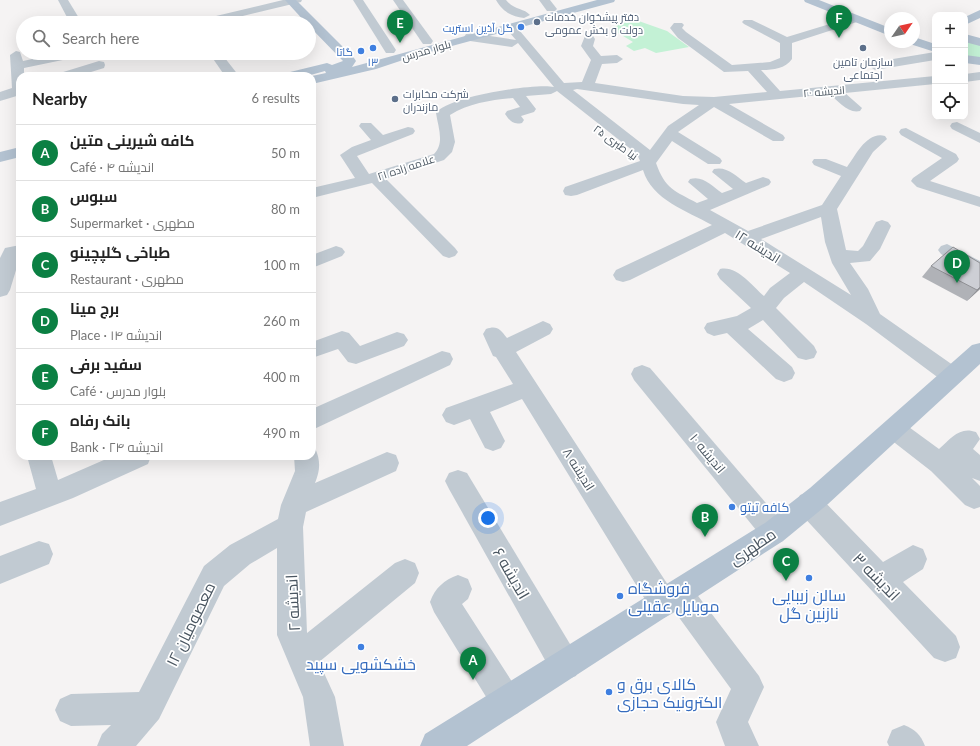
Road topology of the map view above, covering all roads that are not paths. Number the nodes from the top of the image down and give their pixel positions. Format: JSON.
{"nodes":[{"id":1,"x":63,"y":0,"type":"edge"},
{"id":2,"x":358,"y":0,"type":"edge"},
{"id":3,"x":398,"y":0,"type":"edge"},
{"id":4,"x":492,"y":0,"type":"edge"},
{"id":5,"x":501,"y":0,"type":"edge"},
{"id":6,"x":583,"y":0,"type":"edge"},
{"id":7,"x":610,"y":0,"type":"edge"},
{"id":8,"x":809,"y":0,"type":"edge"},
{"id":9,"x":817,"y":0,"type":"edge"},
{"id":10,"x":287,"y":1,"type":"edge"},
{"id":11,"x":548,"y":4,"type":"edge"},
{"id":12,"x":980,"y":12,"type":"edge"},
{"id":13,"x":499,"y":14,"type":"dead end"},
{"id":14,"x":524,"y":15,"type":"junction"},
{"id":15,"x":72,"y":16,"type":"edge"},
{"id":16,"x":241,"y":16,"type":"edge"},
{"id":17,"x":296,"y":16,"type":"edge"},
{"id":18,"x":301,"y":16,"type":"edge"},
{"id":19,"x":856,"y":19,"type":"junction"},
{"id":20,"x":968,"y":20,"type":"edge"},
{"id":21,"x":748,"y":22,"type":"dead end"},
{"id":22,"x":884,"y":27,"type":"edge"},
{"id":23,"x":505,"y":28,"type":"junction"},
{"id":24,"x":884,"y":30,"type":"edge"},
{"id":25,"x":316,"y":31,"type":"edge"},
{"id":26,"x":702,"y":33,"type":"dead end"},
{"id":27,"x":968,"y":33,"type":"edge"},
{"id":28,"x":920,"y":35,"type":"edge"},
{"id":29,"x":980,"y":35,"type":"edge"},
{"id":30,"x":470,"y":37,"type":"junction"},
{"id":31,"x":932,"y":37,"type":"edge"},
{"id":32,"x":316,"y":39,"type":"edge"},
{"id":33,"x":589,"y":39,"type":"dead end"},
{"id":34,"x":968,"y":39,"type":"edge"},
{"id":35,"x":427,"y":41,"type":"junction"},
{"id":36,"x":980,"y":42,"type":"edge"},
{"id":37,"x":512,"y":43,"type":"junction"},
{"id":38,"x":920,"y":43,"type":"edge"},
{"id":39,"x":786,"y":46,"type":"junction"},
{"id":40,"x":932,"y":47,"type":"edge"},
{"id":41,"x":774,"y":48,"type":"dead end"},
{"id":42,"x":390,"y":50,"type":"junction"},
{"id":43,"x":16,"y":52,"type":"edge"},
{"id":44,"x":411,"y":53,"type":"junction"},
{"id":45,"x":932,"y":56,"type":"edge"},
{"id":46,"x":531,"y":59,"type":"junction"},
{"id":47,"x":617,"y":59,"type":"dead end"},
{"id":48,"x":220,"y":60,"type":"edge"},
{"id":49,"x":597,"y":60,"type":"junction"},
{"id":50,"x":98,"y":62,"type":"edge"},
{"id":51,"x":346,"y":63,"type":"junction"},
{"id":52,"x":875,"y":66,"type":"dead end"},
{"id":53,"x":751,"y":67,"type":"junction"},
{"id":54,"x":17,"y":72,"type":"edge"},
{"id":55,"x":74,"y":72,"type":"edge"},
{"id":56,"x":229,"y":72,"type":"edge"},
{"id":57,"x":308,"y":72,"type":"edge"},
{"id":58,"x":316,"y":74,"type":"edge"},
{"id":59,"x":980,"y":76,"type":"edge"},
{"id":60,"x":968,"y":78,"type":"edge"},
{"id":61,"x":316,"y":79,"type":"edge"},
{"id":62,"x":932,"y":80,"type":"edge"},
{"id":63,"x":586,"y":86,"type":"junction"},
{"id":64,"x":836,"y":86,"type":"junction"},
{"id":65,"x":677,"y":87,"type":"dead end"},
{"id":66,"x":556,"y":88,"type":"junction"},
{"id":67,"x":16,"y":91,"type":"edge"},
{"id":68,"x":517,"y":94,"type":"junction"},
{"id":69,"x":644,"y":95,"type":"junction"},
{"id":70,"x":777,"y":95,"type":"junction"},
{"id":71,"x":0,"y":97,"type":"edge"},
{"id":72,"x":683,"y":100,"type":"junction"},
{"id":73,"x":714,"y":101,"type":"junction"},
{"id":74,"x":625,"y":107,"type":"dead end"},
{"id":75,"x":855,"y":108,"type":"dead end"},
{"id":76,"x":517,"y":120,"type":"dead end"},
{"id":77,"x":366,"y":126,"type":"dead end"},
{"id":78,"x":956,"y":126,"type":"dead end"},
{"id":79,"x":408,"y":132,"type":"dead end"},
{"id":80,"x":906,"y":132,"type":"dead end"},
{"id":81,"x":669,"y":133,"type":"junction"},
{"id":82,"x":778,"y":138,"type":"dead end"},
{"id":83,"x":880,"y":139,"type":"dead end"},
{"id":84,"x":980,"y":139,"type":"edge"},
{"id":85,"x":381,"y":141,"type":"junction"},
{"id":86,"x":16,"y":146,"type":"edge"},
{"id":87,"x":0,"y":150,"type":"edge"},
{"id":88,"x":16,"y":153,"type":"edge"},
{"id":89,"x":0,"y":157,"type":"edge"},
{"id":90,"x":820,"y":162,"type":"dead end"},
{"id":91,"x":648,"y":163,"type":"junction"},
{"id":92,"x":850,"y":174,"type":"junction"},
{"id":93,"x":370,"y":179,"type":"junction"},
{"id":94,"x":696,"y":182,"type":"dead end"},
{"id":95,"x":763,"y":182,"type":"dead end"},
{"id":96,"x":745,"y":190,"type":"junction"},
{"id":97,"x":571,"y":191,"type":"dead end"},
{"id":98,"x":316,"y":192,"type":"edge"},
{"id":99,"x":720,"y":200,"type":"junction"},
{"id":100,"x":980,"y":202,"type":"edge"},
{"id":101,"x":828,"y":209,"type":"junction"},
{"id":102,"x":696,"y":210,"type":"junction"},
{"id":103,"x":725,"y":226,"type":"junction"},
{"id":104,"x":882,"y":226,"type":"dead end"},
{"id":105,"x":745,"y":238,"type":"junction"},
{"id":106,"x":947,"y":250,"type":"edge"},
{"id":107,"x":16,"y":251,"type":"edge"},
{"id":108,"x":336,"y":252,"type":"dead end"},
{"id":109,"x":449,"y":252,"type":"dead end"},
{"id":110,"x":839,"y":256,"type":"junction"},
{"id":111,"x":316,"y":260,"type":"edge"},
{"id":112,"x":980,"y":269,"type":"edge"},
{"id":113,"x":803,"y":273,"type":"junction"},
{"id":114,"x":728,"y":274,"type":"dead end"},
{"id":115,"x":623,"y":275,"type":"dead end"},
{"id":116,"x":0,"y":290,"type":"edge"},
{"id":117,"x":765,"y":309,"type":"junction"},
{"id":118,"x":873,"y":319,"type":"junction"},
{"id":119,"x":543,"y":329,"type":"dead end"},
{"id":120,"x":397,"y":340,"type":"dead end"},
{"id":121,"x":316,"y":349,"type":"edge"},
{"id":122,"x":980,"y":351,"type":"edge"},
{"id":123,"x":806,"y":352,"type":"dead end"},
{"id":124,"x":442,"y":359,"type":"dead end"},
{"id":125,"x":784,"y":373,"type":"dead end"},
{"id":126,"x":642,"y":374,"type":"dead end"},
{"id":127,"x":952,"y":376,"type":"junction"},
{"id":128,"x":528,"y":388,"type":"junction"},
{"id":129,"x":476,"y":407,"type":"junction"},
{"id":130,"x":454,"y":415,"type":"dead end"},
{"id":131,"x":316,"y":418,"type":"edge"},
{"id":132,"x":894,"y":429,"type":"junction"},
{"id":133,"x":493,"y":441,"type":"dead end"},
{"id":134,"x":955,"y":451,"type":"junction"},
{"id":135,"x":40,"y":460,"type":"edge"},
{"id":136,"x":129,"y":460,"type":"edge"},
{"id":137,"x":306,"y":460,"type":"edge"},
{"id":138,"x":387,"y":463,"type":"dead end"},
{"id":139,"x":980,"y":470,"type":"edge"},
{"id":140,"x":458,"y":481,"type":"dead end"},
{"id":141,"x":50,"y":495,"type":"junction"},
{"id":142,"x":974,"y":497,"type":"dead end"},
{"id":143,"x":809,"y":504,"type":"junction"},
{"id":144,"x":0,"y":514,"type":"edge"},
{"id":145,"x":292,"y":516,"type":"junction"},
{"id":146,"x":774,"y":532,"type":"junction"},
{"id":147,"x":39,"y":554,"type":"dead end"},
{"id":148,"x":913,"y":560,"type":"dead end"},
{"id":149,"x":0,"y":570,"type":"edge"},
{"id":150,"x":405,"y":573,"type":"dead end"},
{"id":151,"x":881,"y":580,"type":"junction"},
{"id":152,"x":458,"y":589,"type":"dead end"},
{"id":153,"x":671,"y":599,"type":"junction"},
{"id":154,"x":945,"y":647,"type":"dead end"},
{"id":155,"x":301,"y":657,"type":"junction"},
{"id":156,"x":565,"y":665,"type":"junction"},
{"id":157,"x":507,"y":702,"type":"junction"},
{"id":158,"x":148,"y":708,"type":"junction"},
{"id":159,"x":71,"y":710,"type":"dead end"},
{"id":160,"x":114,"y":746,"type":"edge"},
{"id":161,"x":327,"y":746,"type":"edge"},
{"id":162,"x":437,"y":746,"type":"edge"},
{"id":163,"x":742,"y":746,"type":"edge"}],
"edges":[{"from":1,"to":15,"type":"street"},
{"from":2,"to":42,"type":"street"},
{"from":3,"to":35,"type":"street"},
{"from":4,"to":13,"type":"street"},
{"from":5,"to":14,"type":"street"},
{"from":6,"to":11,"type":"main road","name":"بلوار مدرس"},
{"from":7,"to":23,"type":"main road","name":"بلوار مدرس"},
{"from":8,"to":19,"type":"main road"},
{"from":9,"to":22,"type":"main road"},
{"from":10,"to":16,"type":"street"},
{"from":10,"to":17,"type":"main road"},
{"from":10,"to":18,"type":"main road"},
{"from":11,"to":14,"type":"main road","name":"بلوار مدرس"},
{"from":12,"to":20,"type":"main road"},
{"from":14,"to":35,"type":"main road","name":"بلوار مدرس"},
{"from":19,"to":24,"type":"main road"},
{"from":19,"to":39,"type":"street"},
{"from":21,"to":39,"type":"street"},
{"from":23,"to":30,"type":"main road","name":"بلوار مدرس"},
{"from":23,"to":37,"type":"street","name":"نیا طبری ۲۵"},
{"from":23,"to":46,"type":"street","name":"نیا طبری ۲۵"},
{"from":25,"to":51,"type":"main road"},
{"from":26,"to":53,"type":"street"},
{"from":27,"to":29,"type":"main road"},
{"from":28,"to":31,"type":"main road"},
{"from":30,"to":37,"type":"street"},
{"from":30,"to":44,"type":"main road","name":"بلوار مدرس"},
{"from":32,"to":51,"type":"main road"},
{"from":33,"to":49,"type":"street"},
{"from":34,"to":36,"type":"main road"},
{"from":35,"to":42,"type":"main road","name":"بلوار مدرس"},
{"from":37,"to":46,"type":"street","name":"نیا طبری ۲۵"},
{"from":38,"to":40,"type":"main road"},
{"from":39,"to":41,"type":"street"},
{"from":39,"to":53,"type":"street"},
{"from":42,"to":51,"type":"main road","name":"بلوار مدرس"},
{"from":43,"to":54,"type":"street"},
{"from":44,"to":51,"type":"main road"},
{"from":44,"to":61,"type":"main road","name":"بلوار مدرس"},
{"from":45,"to":52,"type":"street"},
{"from":46,"to":66,"type":"street","name":"نیا طبری ۲۵"},
{"from":47,"to":49,"type":"street"},
{"from":48,"to":56,"type":"street"},
{"from":49,"to":63,"type":"street"},
{"from":50,"to":55,"type":"street"},
{"from":51,"to":57,"type":"main road","name":"بلوار مدرس"},
{"from":51,"to":58,"type":"main road"},
{"from":53,"to":70,"type":"street"},
{"from":59,"to":60,"type":"street"},
{"from":62,"to":64,"type":"street","name":"اندیشه ۲۰"},
{"from":63,"to":66,"type":"street","name":"علامه زاده ۲۱"},
{"from":63,"to":69,"type":"street","name":"علامه زاده ۲۱"},
{"from":64,"to":70,"type":"street","name":"اندیشه ۲۰"},
{"from":64,"to":75,"type":"street"},
{"from":65,"to":72,"type":"street"},
{"from":66,"to":68,"type":"street","name":"علامه زاده ۲۱"},
{"from":66,"to":91,"type":"street","name":"نیا طبری ۲۵"},
{"from":67,"to":71,"type":"street"},
{"from":68,"to":76,"type":"street"},
{"from":68,"to":93,"type":"street","name":"علامه زاده ۲۱"},
{"from":69,"to":72,"type":"street","name":"اندیشه ۲۰"},
{"from":69,"to":74,"type":"street"},
{"from":70,"to":73,"type":"street","name":"اندیشه ۲۰"},
{"from":72,"to":73,"type":"street","name":"اندیشه ۲۰"},
{"from":73,"to":81,"type":"street"},
{"from":73,"to":82,"type":"street"},
{"from":77,"to":85,"type":"street"},
{"from":78,"to":84,"type":"street"},
{"from":79,"to":85,"type":"street"},
{"from":80,"to":100,"type":"street"},
{"from":81,"to":91,"type":"street"},
{"from":81,"to":96,"type":"street"},
{"from":83,"to":92,"type":"street"},
{"from":85,"to":93,"type":"street"},
{"from":86,"to":87,"type":"main road"},
{"from":88,"to":89,"type":"main road"},
{"from":90,"to":92,"type":"street"},
{"from":91,"to":97,"type":"street"},
{"from":91,"to":102,"type":"street","name":"اندیشه ۱۲"},
{"from":92,"to":101,"type":"street"},
{"from":93,"to":98,"type":"street","name":"علامه زاده ۲۱"},
{"from":93,"to":109,"type":"street"},
{"from":94,"to":99,"type":"street"},
{"from":95,"to":96,"type":"street"},
{"from":96,"to":99,"type":"street"},
{"from":99,"to":102,"type":"street"},
{"from":101,"to":105,"type":"street"},
{"from":101,"to":110,"type":"street"},
{"from":102,"to":103,"type":"street","name":"اندیشه ۱۲"},
{"from":103,"to":105,"type":"street","name":"اندیشه ۱۲"},
{"from":103,"to":115,"type":"street"},
{"from":104,"to":110,"type":"street"},
{"from":105,"to":113,"type":"street","name":"اندیشه ۱۲"},
{"from":106,"to":112,"type":"street"},
{"from":107,"to":116,"type":"street"},
{"from":108,"to":111,"type":"street"},
{"from":110,"to":118,"type":"street"},
{"from":113,"to":117,"type":"street"},
{"from":113,"to":118,"type":"street","name":"اندیشه ۱۲"},
{"from":114,"to":117,"type":"street"},
{"from":117,"to":123,"type":"street"},
{"from":117,"to":125,"type":"street"},
{"from":118,"to":127,"type":"street","name":"اندیشه ۱۲"},
{"from":119,"to":128,"type":"street","name":"اندیشه ۸"},
{"from":120,"to":121,"type":"street"},
{"from":122,"to":127,"type":"main road","name":"مطهری"},
{"from":124,"to":131,"type":"street"},
{"from":126,"to":146,"type":"street","name":"اندیشه ۱۰"},
{"from":127,"to":132,"type":"main road","name":"مطهری"},
{"from":128,"to":129,"type":"street"},
{"from":128,"to":153,"type":"street","name":"اندیشه ۸"},
{"from":129,"to":130,"type":"street"},
{"from":129,"to":133,"type":"street"},
{"from":132,"to":134,"type":"street"},
{"from":132,"to":143,"type":"main road","name":"مطهری"},
{"from":134,"to":139,"type":"street"},
{"from":134,"to":142,"type":"street"},
{"from":135,"to":141,"type":"street"},
{"from":136,"to":141,"type":"street"},
{"from":137,"to":145,"type":"street","name":"اندیشه ۲"},
{"from":138,"to":145,"type":"street","name":"معصومیان ۱۲"},
{"from":140,"to":156,"type":"street","name":"اندیشه ۶"},
{"from":141,"to":144,"type":"street"},
{"from":143,"to":146,"type":"main road","name":"مطهری"},
{"from":143,"to":151,"type":"street","name":"اندیشه ۳"},
{"from":145,"to":155,"type":"street","name":"اندیشه ۲"},
{"from":145,"to":158,"type":"street","name":"معصومیان ۱۲"},
{"from":146,"to":153,"type":"main road","name":"مطهری"},
{"from":147,"to":149,"type":"street"},
{"from":148,"to":151,"type":"street"},
{"from":150,"to":155,"type":"street"},
{"from":151,"to":154,"type":"street","name":"اندیشه ۳"},
{"from":152,"to":157,"type":"street"},
{"from":153,"to":156,"type":"main road","name":"مطهری"},
{"from":153,"to":163,"type":"street","name":"اندیشه ۸"},
{"from":155,"to":161,"type":"street","name":"اندیشه ۲"},
{"from":156,"to":157,"type":"main road","name":"مطهری"},
{"from":157,"to":162,"type":"main road","name":"مطهری"},
{"from":158,"to":159,"type":"street"},
{"from":158,"to":160,"type":"street","name":"معصومیان ۱۲"}]}
